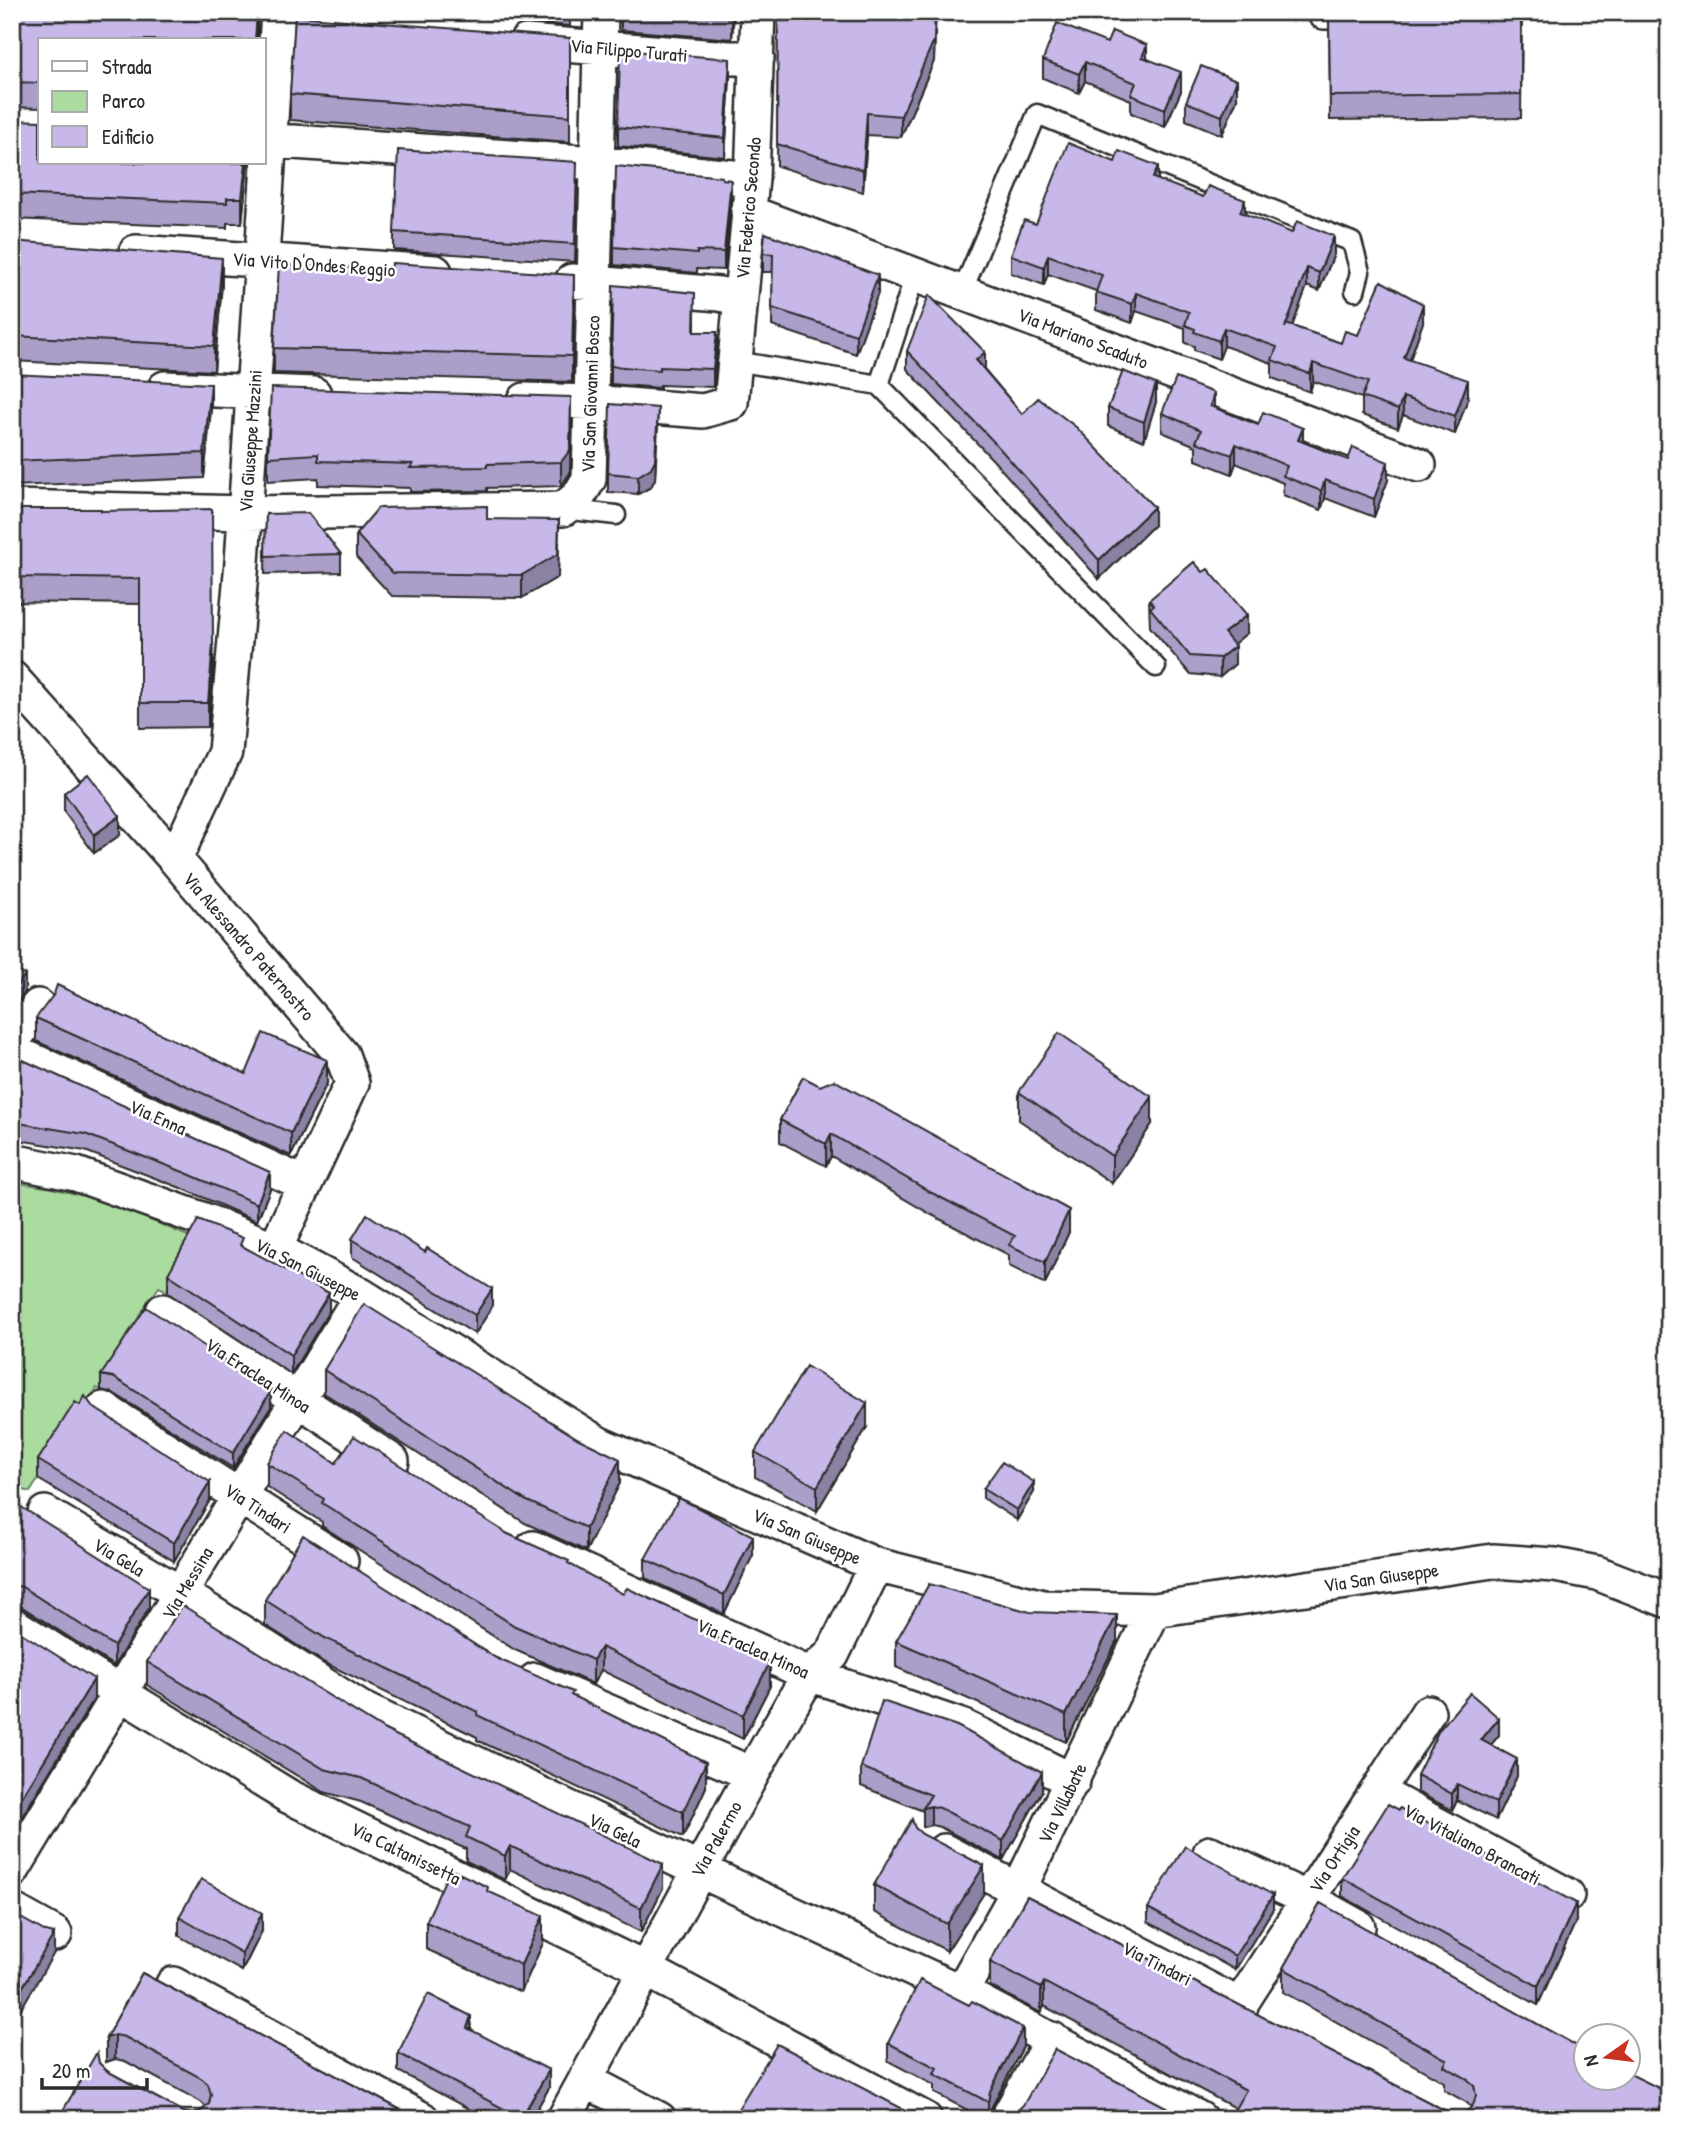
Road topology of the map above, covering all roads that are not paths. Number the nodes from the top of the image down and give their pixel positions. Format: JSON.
{"nodes":[{"id":1,"x":601,"y":12,"type":"edge"},
{"id":2,"x":758,"y":12,"type":"edge"},
{"id":3,"x":1324,"y":12,"type":"edge"},
{"id":4,"x":1423,"y":12,"type":"edge"},
{"id":5,"x":277,"y":19,"type":"edge"},
{"id":6,"x":492,"y":39,"type":"edge"},
{"id":7,"x":600,"y":48,"type":"junction"},
{"id":8,"x":757,"y":58,"type":"junction"},
{"id":9,"x":267,"y":140,"type":"edge"},
{"id":10,"x":597,"y":163,"type":"junction"},
{"id":11,"x":752,"y":179,"type":"junction"},
{"id":12,"x":748,"y":212,"type":"junction"},
{"id":13,"x":109,"y":251,"type":"edge"},
{"id":14,"x":262,"y":260,"type":"junction"},
{"id":15,"x":464,"y":274,"type":"edge"},
{"id":16,"x":915,"y":275,"type":"junction"},
{"id":17,"x":544,"y":279,"type":"edge"},
{"id":18,"x":593,"y":283,"type":"junction"},
{"id":19,"x":1355,"y":290,"type":"dead end"},
{"id":20,"x":962,"y":292,"type":"junction"},
{"id":21,"x":740,"y":298,"type":"junction"},
{"id":22,"x":735,"y":361,"type":"junction"},
{"id":23,"x":879,"y":385,"type":"junction"},
{"id":24,"x":132,"y":386,"type":"edge"},
{"id":25,"x":253,"y":392,"type":"junction"},
{"id":26,"x":347,"y":395,"type":"edge"},
{"id":27,"x":496,"y":399,"type":"edge"},
{"id":28,"x":590,"y":402,"type":"junction"},
{"id":29,"x":1419,"y":465,"type":"dead end"},
{"id":30,"x":12,"y":506,"type":"edge"},
{"id":31,"x":563,"y":509,"type":"junction"},
{"id":32,"x":245,"y":513,"type":"junction"},
{"id":33,"x":616,"y":515,"type":"dead end"},
{"id":34,"x":1156,"y":667,"type":"dead end"},
{"id":35,"x":12,"y":678,"type":"edge"},
{"id":36,"x":175,"y":859,"type":"junction"},
{"id":37,"x":38,"y":1006,"type":"dead end"},
{"id":38,"x":12,"y":1042,"type":"edge"},
{"id":39,"x":12,"y":1051,"type":"edge"},
{"id":40,"x":12,"y":1161,"type":"edge"},
{"id":41,"x":305,"y":1184,"type":"junction"},
{"id":42,"x":275,"y":1249,"type":"junction"},
{"id":43,"x":361,"y":1294,"type":"junction"},
{"id":44,"x":163,"y":1311,"type":"dead end"},
{"id":45,"x":297,"y":1401,"type":"junction"},
{"id":46,"x":103,"y":1409,"type":"dead end"},
{"id":47,"x":412,"y":1474,"type":"edge"},
{"id":48,"x":240,"y":1495,"type":"junction"},
{"id":49,"x":45,"y":1513,"type":"dead end"},
{"id":50,"x":504,"y":1532,"type":"edge"},
{"id":51,"x":876,"y":1565,"type":"junction"},
{"id":52,"x":367,"y":1578,"type":"edge"},
{"id":53,"x":180,"y":1593,"type":"junction"},
{"id":54,"x":1669,"y":1601,"type":"edge"},
{"id":55,"x":1154,"y":1610,"type":"junction"},
{"id":56,"x":12,"y":1624,"type":"edge"},
{"id":57,"x":506,"y":1667,"type":"edge"},
{"id":58,"x":809,"y":1674,"type":"junction"},
{"id":59,"x":120,"y":1693,"type":"junction"},
{"id":60,"x":1429,"y":1712,"type":"dead end"},
{"id":61,"x":751,"y":1774,"type":"junction"},
{"id":62,"x":1073,"y":1781,"type":"junction"},
{"id":63,"x":1377,"y":1792,"type":"junction"},
{"id":64,"x":931,"y":1844,"type":"edge"},
{"id":65,"x":1210,"y":1853,"type":"dead end"},
{"id":66,"x":699,"y":1870,"type":"junction"},
{"id":67,"x":12,"y":1871,"type":"edge"},
{"id":68,"x":1018,"y":1891,"type":"junction"},
{"id":69,"x":1567,"y":1895,"type":"edge"},
{"id":70,"x":1308,"y":1899,"type":"junction"},
{"id":71,"x":12,"y":1910,"type":"edge"},
{"id":72,"x":55,"y":1934,"type":"edge"},
{"id":73,"x":1381,"y":1939,"type":"edge"},
{"id":74,"x":646,"y":1969,"type":"junction"},
{"id":75,"x":173,"y":1984,"type":"dead end"},
{"id":76,"x":961,"y":1992,"type":"junction"},
{"id":77,"x":1252,"y":2012,"type":"joint"},
{"id":78,"x":1052,"y":2039,"type":"junction"},
{"id":79,"x":585,"y":2080,"type":"junction"},
{"id":80,"x":422,"y":2119,"type":"edge"},
{"id":81,"x":564,"y":2119,"type":"edge"},
{"id":82,"x":659,"y":2119,"type":"edge"},
{"id":83,"x":925,"y":2119,"type":"edge"},
{"id":84,"x":1007,"y":2119,"type":"edge"},
{"id":85,"x":1200,"y":2119,"type":"edge"}],
"edges":[{"from":1,"to":7,"type":"street","name":"Via San Giovanni Bosco"},
{"from":2,"to":8,"type":"street","name":"Via Federico Secondo"},
{"from":3,"to":4,"type":"street"},
{"from":5,"to":9,"type":"street","name":"Via Giuseppe Mazzini"},
{"from":6,"to":7,"type":"street","name":"Via Filippo Turati"},
{"from":7,"to":8,"type":"street","name":"Via Filippo Turati"},
{"from":7,"to":10,"type":"street","name":"Via San Giovanni Bosco"},
{"from":8,"to":11,"type":"street","name":"Via Federico Secondo"},
{"from":9,"to":10,"type":"street"},
{"from":9,"to":14,"type":"street","name":"Via Giuseppe Mazzini"},
{"from":10,"to":11,"type":"street"},
{"from":10,"to":18,"type":"street","name":"Via San Giovanni Bosco"},
{"from":11,"to":12,"type":"street","name":"Via Federico Secondo"},
{"from":12,"to":16,"type":"street","name":"Via Mariano Scaduto"},
{"from":12,"to":21,"type":"street","name":"Via Federico Secondo"},
{"from":13,"to":14,"type":"street","name":"Via Vito D'Ondes Reggio"},
{"from":14,"to":15,"type":"street","name":"Via Vito D'Ondes Reggio"},
{"from":14,"to":25,"type":"street","name":"Via Giuseppe Mazzini"},
{"from":16,"to":20,"type":"street","name":"Via Mariano Scaduto"},
{"from":16,"to":23,"type":"lane"},
{"from":17,"to":18,"type":"street"},
{"from":18,"to":21,"type":"street"},
{"from":18,"to":28,"type":"street","name":"Via San Giovanni Bosco"},
{"from":19,"to":20,"type":"lane"},
{"from":20,"to":29,"type":"street","name":"Via Mariano Scaduto"},
{"from":21,"to":22,"type":"street","name":"Via Federico Secondo"},
{"from":22,"to":23,"type":"lane"},
{"from":22,"to":28,"type":"street","name":"Via Federico Secondo"},
{"from":23,"to":34,"type":"lane"},
{"from":24,"to":25,"type":"street"},
{"from":25,"to":26,"type":"street"},
{"from":25,"to":32,"type":"street","name":"Via Giuseppe Mazzini"},
{"from":27,"to":28,"type":"street"},
{"from":28,"to":31,"type":"street","name":"Via San Giovanni Bosco"},
{"from":30,"to":32,"type":"street"},
{"from":31,"to":32,"type":"street"},
{"from":31,"to":33,"type":"lane"},
{"from":32,"to":36,"type":"street","name":"Via Giuseppe Mazzini"},
{"from":35,"to":36,"type":"street","name":"Via Alessandro Paternostro"},
{"from":36,"to":41,"type":"street","name":"Via Alessandro Paternostro"},
{"from":37,"to":38,"type":"street"},
{"from":39,"to":41,"type":"street","name":"Via Enna"},
{"from":40,"to":42,"type":"street","name":"Via San Giuseppe"},
{"from":41,"to":42,"type":"street","name":"Via Alessandro Paternostro"},
{"from":42,"to":43,"type":"street","name":"Via San Giuseppe"},
{"from":43,"to":45,"type":"street","name":"Via Messina"},
{"from":43,"to":51,"type":"street","name":"Via San Giuseppe"},
{"from":44,"to":45,"type":"street","name":"Via Eraclea Minoa"},
{"from":45,"to":47,"type":"street","name":"Via Eraclea Minoa"},
{"from":45,"to":48,"type":"street","name":"Via Messina"},
{"from":46,"to":48,"type":"street","name":"Via Tindari"},
{"from":48,"to":52,"type":"street","name":"Via Tindari"},
{"from":48,"to":53,"type":"street","name":"Via Messina"},
{"from":49,"to":53,"type":"street","name":"Via Gela"},
{"from":50,"to":58,"type":"street","name":"Via Eraclea Minoa"},
{"from":51,"to":55,"type":"street","name":"Via San Giuseppe"},
{"from":51,"to":58,"type":"street","name":"Via Palermo"},
{"from":53,"to":59,"type":"street","name":"Via Messina"},
{"from":53,"to":66,"type":"street","name":"Via Gela"},
{"from":54,"to":55,"type":"street","name":"Via San Giuseppe"},
{"from":55,"to":62,"type":"street","name":"Via Villabate"},
{"from":56,"to":59,"type":"street","name":"Via Caltanissetta"},
{"from":57,"to":61,"type":"street"},
{"from":58,"to":61,"type":"street","name":"Via Palermo"},
{"from":58,"to":62,"type":"street","name":"Via Eraclea Minoa"},
{"from":59,"to":67,"type":"street","name":"Via Messina"},
{"from":59,"to":74,"type":"street","name":"Via Caltanissetta"},
{"from":60,"to":63,"type":"street","name":"Via Ortigia"},
{"from":61,"to":66,"type":"street","name":"Via Palermo"},
{"from":62,"to":68,"type":"street","name":"Via Villabate"},
{"from":63,"to":69,"type":"street","name":"Via Vitaliano Brancati"},
{"from":63,"to":70,"type":"street","name":"Via Ortigia"},
{"from":64,"to":68,"type":"street","name":"Via Tindari"},
{"from":65,"to":70,"type":"street"},
{"from":66,"to":74,"type":"street","name":"Via Palermo"},
{"from":66,"to":76,"type":"street","name":"Via Gela"},
{"from":68,"to":76,"type":"street","name":"Via Villabate"},
{"from":68,"to":77,"type":"street","name":"Via Tindari"},
{"from":70,"to":73,"type":"street"},
{"from":70,"to":77,"type":"street","name":"Via Ortigia"},
{"from":71,"to":72,"type":"street"},
{"from":74,"to":79,"type":"street","name":"Via Palermo"},
{"from":74,"to":83,"type":"street","name":"Via Caltanissetta"},
{"from":75,"to":80,"type":"street"},
{"from":76,"to":78,"type":"street","name":"Via Gela"},
{"from":78,"to":84,"type":"street"},
{"from":78,"to":85,"type":"street","name":"Via Gela"},
{"from":79,"to":81,"type":"street","name":"Via Palermo"},
{"from":79,"to":82,"type":"street"}]}
